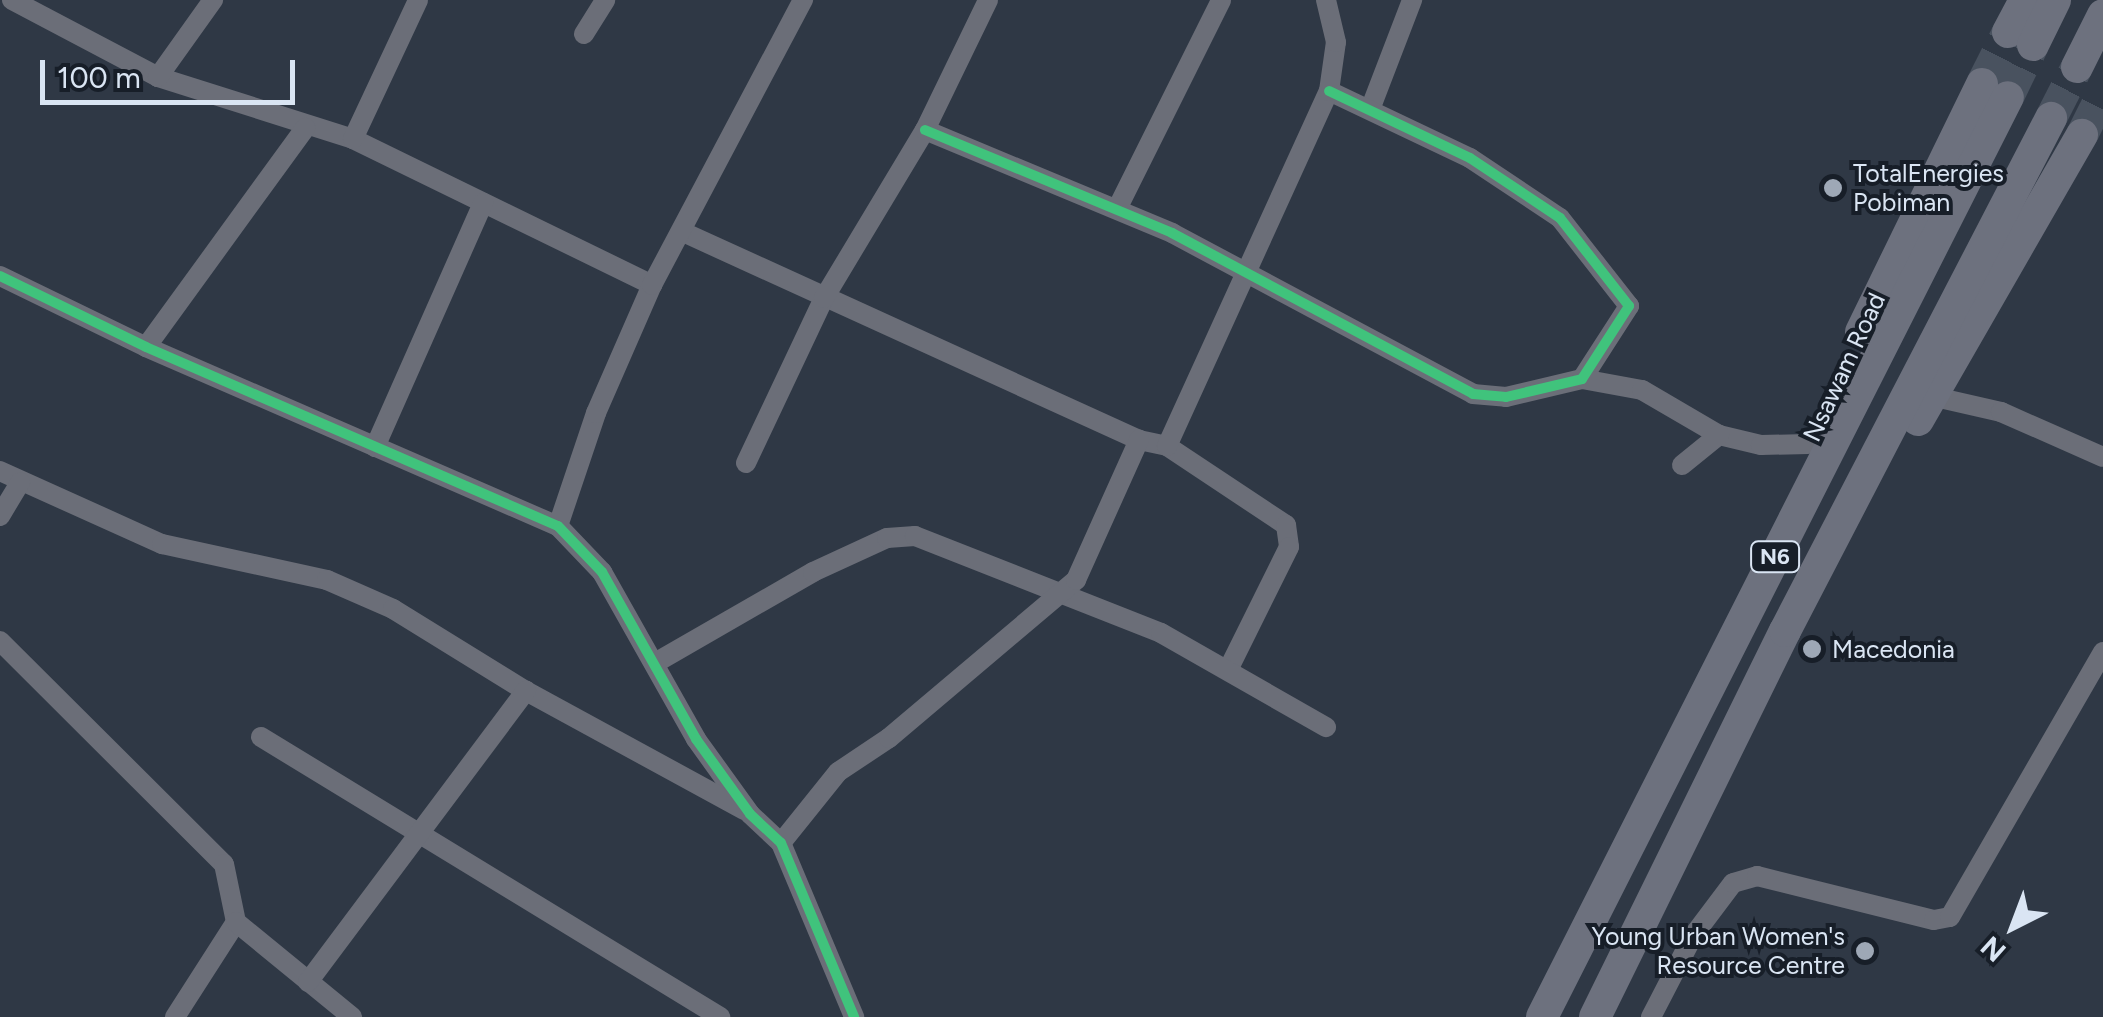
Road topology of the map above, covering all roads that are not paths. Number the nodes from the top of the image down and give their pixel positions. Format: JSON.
{"nodes":[{"id":1,"x":12,"y":0,"type":"edge"},
{"id":2,"x":213,"y":0,"type":"edge"},
{"id":3,"x":418,"y":0,"type":"edge"},
{"id":4,"x":605,"y":0,"type":"edge"},
{"id":5,"x":803,"y":0,"type":"edge"},
{"id":6,"x":988,"y":0,"type":"edge"},
{"id":7,"x":1221,"y":0,"type":"edge"},
{"id":8,"x":1326,"y":0,"type":"edge"},
{"id":9,"x":1412,"y":0,"type":"edge"},
{"id":10,"x":2025,"y":0,"type":"edge"},
{"id":11,"x":2056,"y":0,"type":"edge"},
{"id":12,"x":2103,"y":15,"type":"edge"},
{"id":13,"x":584,"y":34,"type":"dead end"},
{"id":14,"x":2077,"y":67,"type":"tunnel mouth"},
{"id":15,"x":158,"y":77,"type":"junction"},
{"id":16,"x":1329,"y":90,"type":"junction"},
{"id":17,"x":1372,"y":107,"type":"junction"},
{"id":18,"x":2051,"y":118,"type":"tunnel mouth"},
{"id":19,"x":305,"y":128,"type":"junction"},
{"id":20,"x":925,"y":130,"type":"junction"},
{"id":21,"x":2082,"y":135,"type":"tunnel mouth"},
{"id":22,"x":353,"y":139,"type":"junction"},
{"id":23,"x":483,"y":203,"type":"junction"},
{"id":24,"x":1117,"y":209,"type":"junction"},
{"id":25,"x":683,"y":232,"type":"junction"},
{"id":26,"x":1250,"y":271,"type":"junction"},
{"id":27,"x":0,"y":276,"type":"edge"},
{"id":28,"x":652,"y":286,"type":"junction"},
{"id":29,"x":824,"y":298,"type":"junction"},
{"id":30,"x":146,"y":347,"type":"junction"},
{"id":31,"x":1582,"y":379,"type":"junction"},
{"id":32,"x":1931,"y":396,"type":"junction"},
{"id":33,"x":1719,"y":435,"type":"junction"},
{"id":34,"x":1139,"y":440,"type":"junction"},
{"id":35,"x":1808,"y":444,"type":"junction"},
{"id":36,"x":1167,"y":446,"type":"junction"},
{"id":37,"x":375,"y":447,"type":"junction"},
{"id":38,"x":2103,"y":457,"type":"edge"},
{"id":39,"x":746,"y":463,"type":"dead end"},
{"id":40,"x":1682,"y":465,"type":"dead end"},
{"id":41,"x":0,"y":470,"type":"edge"},
{"id":42,"x":20,"y":482,"type":"junction"},
{"id":43,"x":0,"y":516,"type":"edge"},
{"id":44,"x":558,"y":526,"type":"junction"},
{"id":45,"x":1063,"y":590,"type":"junction"},
{"id":46,"x":1785,"y":630,"type":"junction"},
{"id":47,"x":0,"y":641,"type":"edge"},
{"id":48,"x":2103,"y":652,"type":"edge"},
{"id":49,"x":1723,"y":656,"type":"junction"},
{"id":50,"x":654,"y":663,"type":"junction"},
{"id":51,"x":1228,"y":670,"type":"junction"},
{"id":52,"x":526,"y":690,"type":"junction"},
{"id":53,"x":1326,"y":726,"type":"dead end"},
{"id":54,"x":261,"y":737,"type":"dead end"},
{"id":55,"x":750,"y":814,"type":"junction"},
{"id":56,"x":418,"y":837,"type":"junction"},
{"id":57,"x":781,"y":843,"type":"junction"},
{"id":58,"x":236,"y":922,"type":"junction"},
{"id":59,"x":308,"y":982,"type":"junction"},
{"id":60,"x":174,"y":1017,"type":"edge"},
{"id":61,"x":352,"y":1017,"type":"edge"},
{"id":62,"x":720,"y":1017,"type":"edge"},
{"id":63,"x":854,"y":1017,"type":"edge"},
{"id":64,"x":1542,"y":1017,"type":"edge"},
{"id":65,"x":1595,"y":1017,"type":"edge"},
{"id":66,"x":1652,"y":1017,"type":"edge"}],
"edges":[{"from":1,"to":15,"type":"street"},
{"from":2,"to":15,"type":"street"},
{"from":3,"to":22,"type":"street"},
{"from":4,"to":13,"type":"street"},
{"from":5,"to":25,"type":"street"},
{"from":6,"to":20,"type":"street"},
{"from":7,"to":24,"type":"street"},
{"from":8,"to":16,"type":"street"},
{"from":9,"to":17,"type":"street"},
{"from":10,"to":11,"type":"highway"},
{"from":12,"to":14,"type":"highway"},
{"from":15,"to":19,"type":"street"},
{"from":16,"to":17,"type":"street"},
{"from":16,"to":26,"type":"street"},
{"from":17,"to":31,"type":"street"},
{"from":18,"to":46,"type":"highway","number":"N6"},
{"from":19,"to":22,"type":"street"},
{"from":19,"to":30,"type":"street"},
{"from":20,"to":24,"type":"street"},
{"from":20,"to":29,"type":"street"},
{"from":21,"to":32,"type":"highway","number":"N6"},
{"from":22,"to":23,"type":"street"},
{"from":23,"to":28,"type":"street"},
{"from":23,"to":37,"type":"street"},
{"from":24,"to":26,"type":"street"},
{"from":25,"to":28,"type":"street"},
{"from":25,"to":29,"type":"street"},
{"from":26,"to":31,"type":"street"},
{"from":26,"to":36,"type":"street"},
{"from":27,"to":30,"type":"street"},
{"from":28,"to":44,"type":"street"},
{"from":29,"to":34,"type":"street"},
{"from":29,"to":39,"type":"street"},
{"from":30,"to":37,"type":"street"},
{"from":31,"to":33,"type":"street"},
{"from":32,"to":38,"type":"street"},
{"from":32,"to":46,"type":"highway","number":"N6"},
{"from":33,"to":35,"type":"street"},
{"from":33,"to":40,"type":"street"},
{"from":34,"to":36,"type":"street"},
{"from":34,"to":45,"type":"street"},
{"from":35,"to":49,"type":"highway","name":"Nsawam Road","number":"N6"},
{"from":35,"to":49,"type":"highway","name":"Nsawam Road","number":"N6"},
{"from":36,"to":51,"type":"street"},
{"from":37,"to":44,"type":"street"},
{"from":41,"to":42,"type":"street"},
{"from":42,"to":43,"type":"street"},
{"from":42,"to":52,"type":"street"},
{"from":44,"to":50,"type":"street"},
{"from":45,"to":50,"type":"street"},
{"from":45,"to":51,"type":"street"},
{"from":45,"to":57,"type":"street"},
{"from":46,"to":65,"type":"highway","number":"N6"},
{"from":47,"to":58,"type":"street"},
{"from":48,"to":66,"type":"street"},
{"from":49,"to":64,"type":"highway","name":"Nsawam Road","number":"N6"},
{"from":50,"to":55,"type":"street"},
{"from":51,"to":53,"type":"street"},
{"from":52,"to":55,"type":"street"},
{"from":52,"to":56,"type":"street"},
{"from":54,"to":56,"type":"street"},
{"from":55,"to":57,"type":"street"},
{"from":56,"to":59,"type":"street"},
{"from":56,"to":62,"type":"street"},
{"from":57,"to":63,"type":"street"},
{"from":58,"to":59,"type":"street"},
{"from":58,"to":60,"type":"street"},
{"from":59,"to":61,"type":"street"}]}
